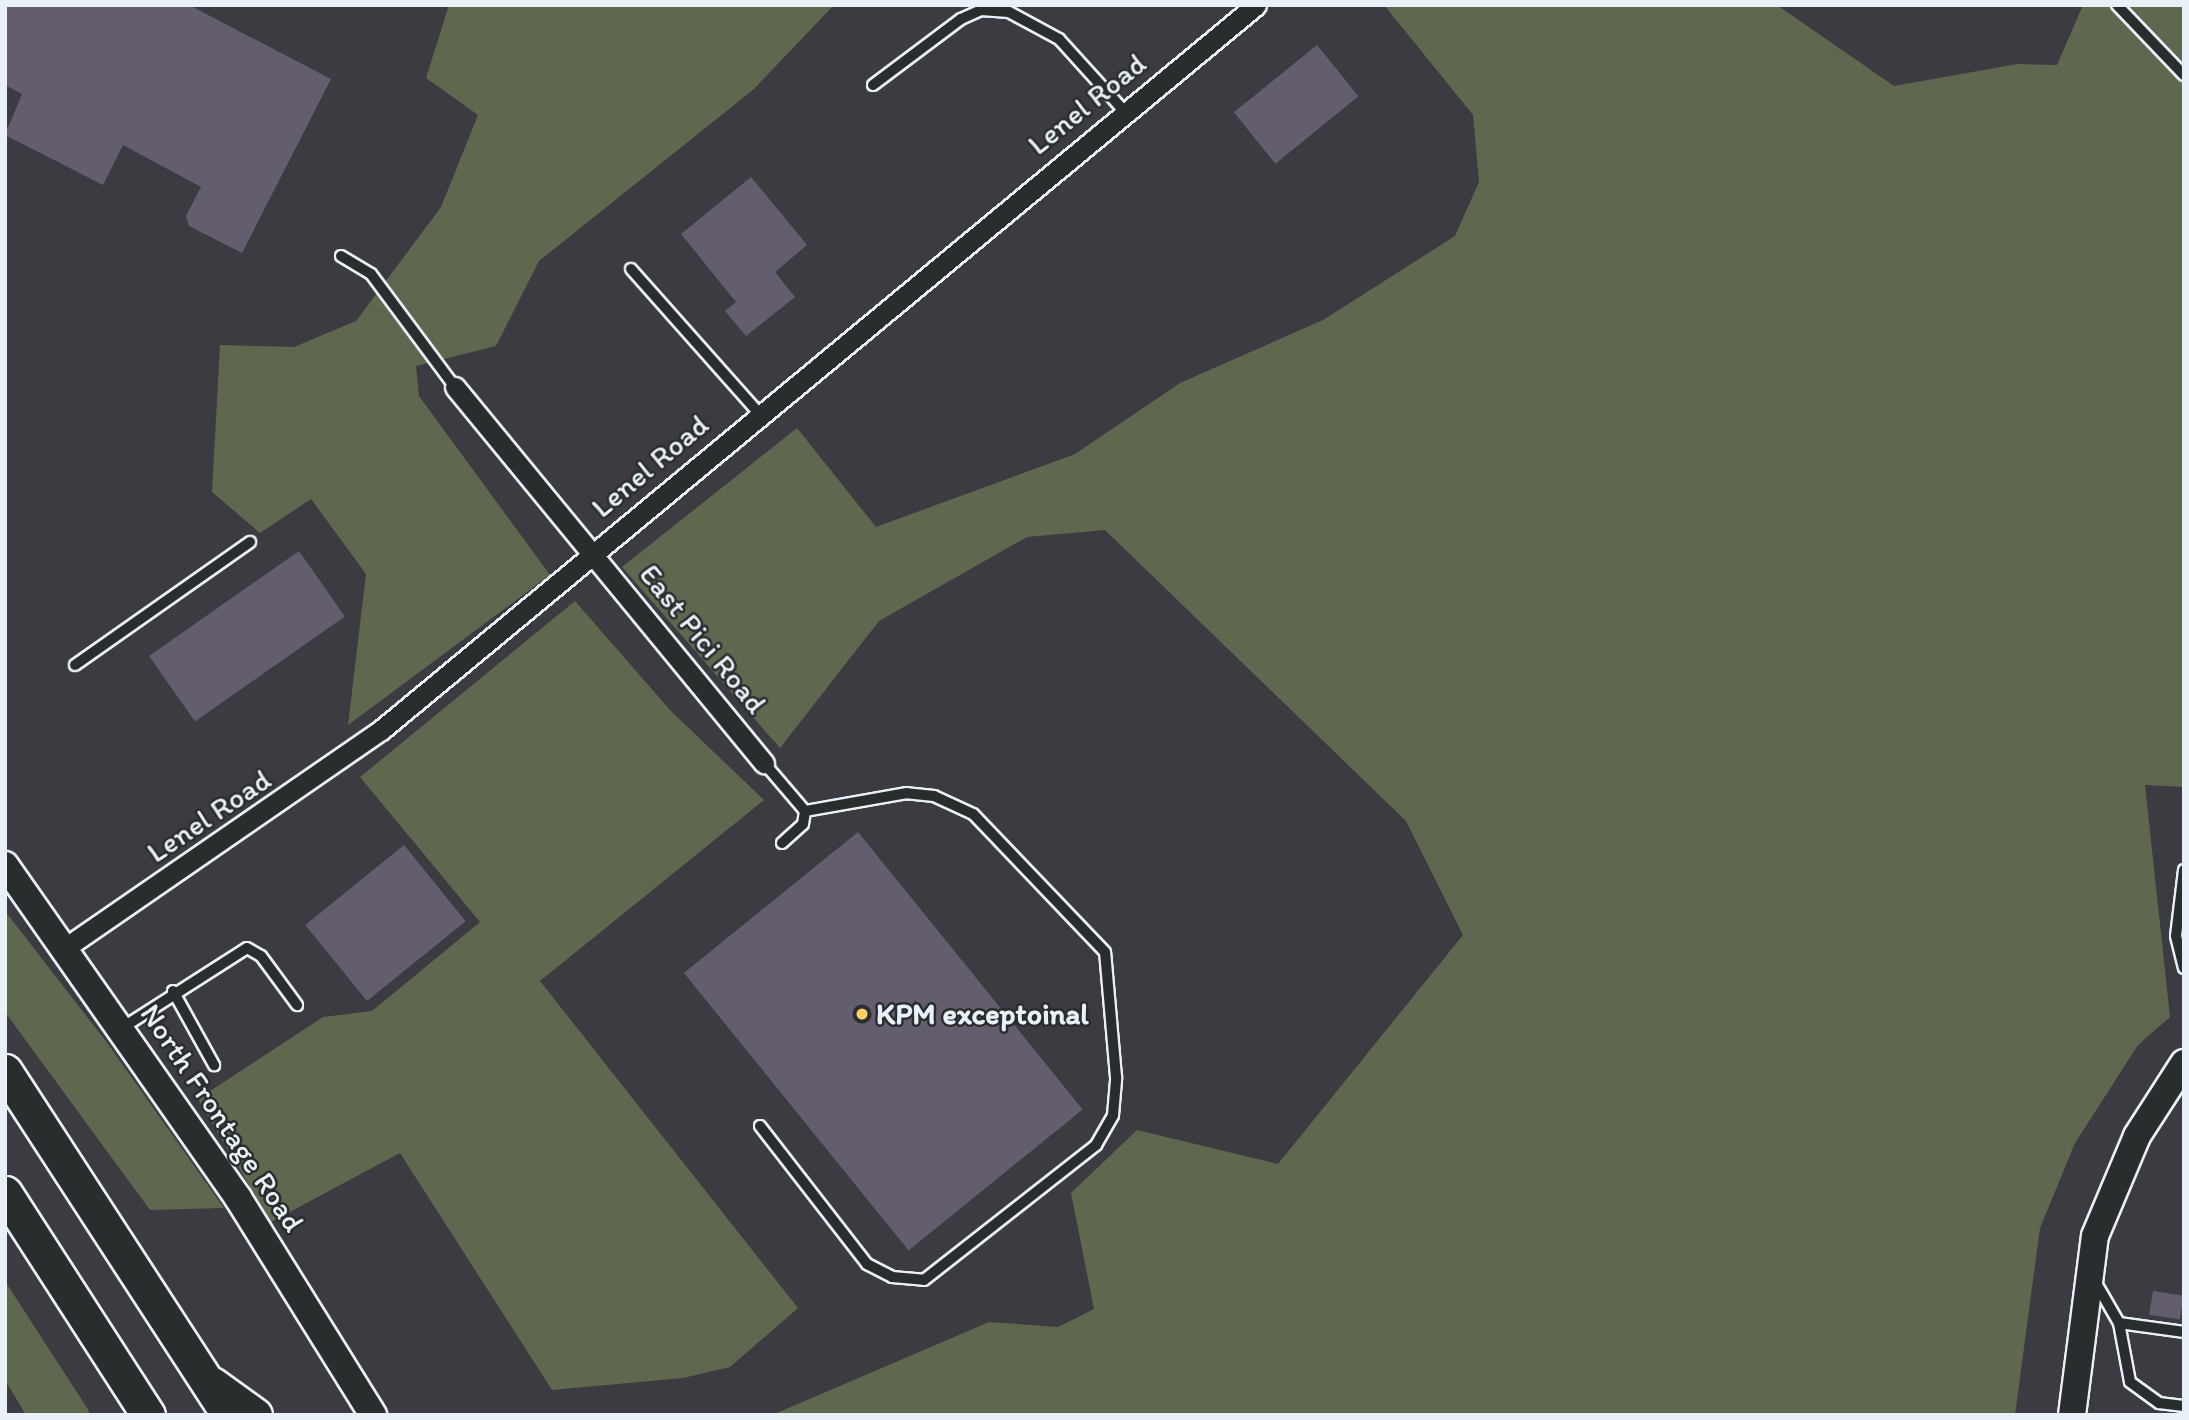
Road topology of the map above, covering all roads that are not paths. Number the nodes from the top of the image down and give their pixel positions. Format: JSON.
{"nodes":[{"id":1,"x":1256,"y":5,"type":"edge"},
{"id":2,"x":2118,"y":5,"type":"edge"},
{"id":3,"x":2184,"y":75,"type":"edge"},
{"id":4,"x":873,"y":85,"type":"dead end"},
{"id":5,"x":1125,"y":112,"type":"junction"},
{"id":6,"x":341,"y":256,"type":"dead end"},
{"id":7,"x":631,"y":270,"type":"dead end"},
{"id":8,"x":455,"y":387,"type":"joint"},
{"id":9,"x":759,"y":413,"type":"junction"},
{"id":10,"x":250,"y":542,"type":"dead end"},
{"id":11,"x":595,"y":552,"type":"junction"},
{"id":12,"x":75,"y":665,"type":"dead end"},
{"id":13,"x":764,"y":762,"type":"joint"},
{"id":14,"x":805,"y":811,"type":"junction"},
{"id":15,"x":782,"y":844,"type":"dead end"},
{"id":16,"x":5,"y":865,"type":"edge"},
{"id":17,"x":2184,"y":870,"type":"edge"},
{"id":18,"x":65,"y":948,"type":"junction"},
{"id":19,"x":2184,"y":968,"type":"edge"},
{"id":20,"x":173,"y":991,"type":"junction"},
{"id":21,"x":297,"y":1005,"type":"dead end"},
{"id":22,"x":122,"y":1028,"type":"junction"},
{"id":23,"x":2184,"y":1063,"type":"edge"},
{"id":24,"x":215,"y":1065,"type":"dead end"},
{"id":25,"x":5,"y":1071,"type":"edge"},
{"id":26,"x":760,"y":1126,"type":"dead end"},
{"id":27,"x":5,"y":1193,"type":"edge"},
{"id":28,"x":2087,"y":1273,"type":"junction"},
{"id":29,"x":2119,"y":1323,"type":"junction"},
{"id":30,"x":2184,"y":1332,"type":"edge"},
{"id":31,"x":209,"y":1382,"type":"junction"},
{"id":32,"x":2184,"y":1406,"type":"edge"},
{"id":33,"x":148,"y":1415,"type":"edge"},
{"id":34,"x":228,"y":1415,"type":"edge"},
{"id":35,"x":255,"y":1415,"type":"edge"},
{"id":36,"x":373,"y":1415,"type":"edge"},
{"id":37,"x":2072,"y":1415,"type":"edge"}],
"edges":[{"from":1,"to":5,"type":"street","name":"Lenel Road"},
{"from":2,"to":3,"type":"lane"},
{"from":4,"to":5,"type":"lane"},
{"from":5,"to":9,"type":"street","name":"Lenel Road"},
{"from":6,"to":8,"type":"lane"},
{"from":7,"to":9,"type":"lane"},
{"from":8,"to":11,"type":"street","name":"East Pici Road"},
{"from":9,"to":11,"type":"street","name":"Lenel Road"},
{"from":10,"to":12,"type":"lane"},
{"from":11,"to":13,"type":"street","name":"East Pici Road"},
{"from":11,"to":18,"type":"street","name":"Lenel Road"},
{"from":13,"to":14,"type":"lane"},
{"from":14,"to":15,"type":"lane"},
{"from":14,"to":26,"type":"lane"},
{"from":16,"to":18,"type":"main road","name":"North Frontage Road"},
{"from":17,"to":19,"type":"lane"},
{"from":18,"to":22,"type":"main road","name":"North Frontage Road"},
{"from":20,"to":21,"type":"lane"},
{"from":20,"to":22,"type":"lane"},
{"from":20,"to":24,"type":"lane"},
{"from":22,"to":36,"type":"main road","name":"North Frontage Road"},
{"from":23,"to":28,"type":"main road"},
{"from":25,"to":31,"type":"highway"},
{"from":27,"to":33,"type":"highway"},
{"from":28,"to":29,"type":"lane"},
{"from":28,"to":37,"type":"main road"},
{"from":29,"to":30,"type":"lane"},
{"from":29,"to":32,"type":"lane"},
{"from":31,"to":34,"type":"highway"},
{"from":31,"to":35,"type":"highway"}]}
